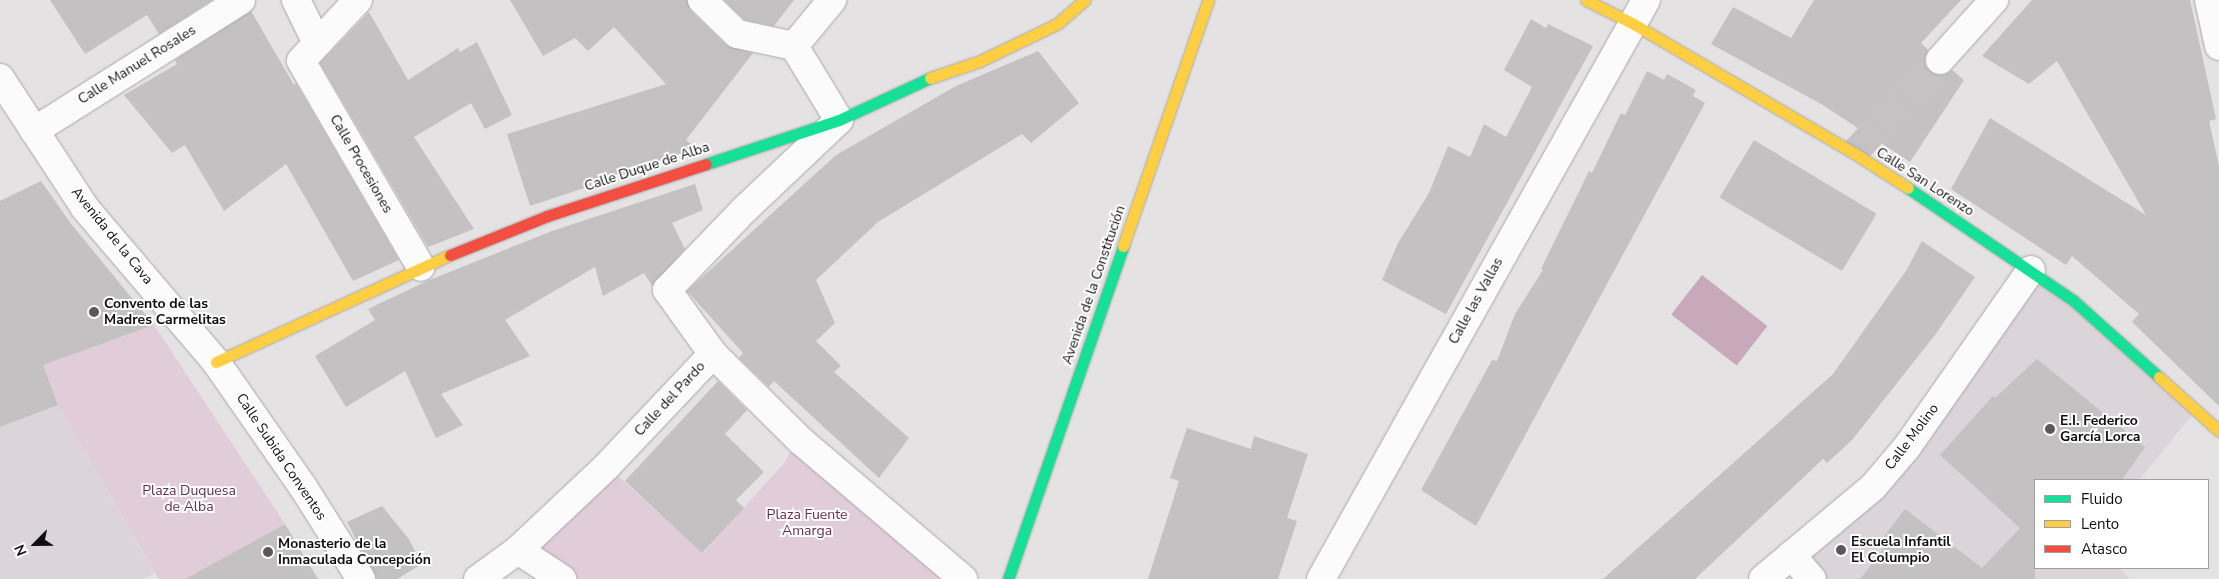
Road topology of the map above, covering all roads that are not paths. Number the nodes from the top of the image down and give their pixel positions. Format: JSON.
{"nodes":[{"id":1,"x":241,"y":0,"type":"edge"},
{"id":2,"x":296,"y":0,"type":"edge"},
{"id":3,"x":358,"y":0,"type":"edge"},
{"id":4,"x":702,"y":0,"type":"edge"},
{"id":5,"x":832,"y":0,"type":"edge"},
{"id":6,"x":1085,"y":0,"type":"edge"},
{"id":7,"x":1208,"y":0,"type":"edge"},
{"id":8,"x":1586,"y":0,"type":"edge"},
{"id":9,"x":1994,"y":0,"type":"edge"},
{"id":10,"x":2209,"y":0,"type":"edge"},
{"id":11,"x":1639,"y":11,"type":"edge"},
{"id":12,"x":794,"y":46,"type":"junction"},
{"id":13,"x":2219,"y":46,"type":"edge"},
{"id":14,"x":309,"y":52,"type":"junction"},
{"id":15,"x":1940,"y":60,"type":"tunnel mouth"},
{"id":16,"x":0,"y":78,"type":"edge"},
{"id":17,"x":839,"y":120,"type":"junction"},
{"id":18,"x":34,"y":131,"type":"junction"},
{"id":19,"x":421,"y":267,"type":"junction"},
{"id":20,"x":2031,"y":270,"type":"junction"},
{"id":21,"x":713,"y":354,"type":"junction"},
{"id":22,"x":216,"y":362,"type":"junction"},
{"id":23,"x":2219,"y":431,"type":"edge"},
{"id":24,"x":518,"y":550,"type":"junction"},
{"id":25,"x":1791,"y":556,"type":"junction"},
{"id":26,"x":361,"y":579,"type":"edge"},
{"id":27,"x":478,"y":579,"type":"edge"},
{"id":28,"x":562,"y":579,"type":"edge"},
{"id":29,"x":963,"y":579,"type":"edge"},
{"id":30,"x":1008,"y":579,"type":"edge"},
{"id":31,"x":1321,"y":579,"type":"edge"},
{"id":32,"x":1763,"y":579,"type":"edge"},
{"id":33,"x":1812,"y":579,"type":"edge"}],
"edges":[{"from":1,"to":18,"type":"street","name":"Calle Manuel Rosales"},
{"from":2,"to":14,"type":"street","name":"Calle Procesiones"},
{"from":3,"to":14,"type":"street"},
{"from":4,"to":12,"type":"street"},
{"from":5,"to":12,"type":"street"},
{"from":6,"to":17,"type":"street","name":"Calle Duque de Alba"},
{"from":7,"to":30,"type":"street","name":"Avenida de la Constitución"},
{"from":8,"to":11,"type":"street","name":"Calle San Lorenzo"},
{"from":9,"to":15,"type":"street"},
{"from":10,"to":13,"type":"street"},
{"from":11,"to":20,"type":"street","name":"Calle San Lorenzo"},
{"from":11,"to":31,"type":"street","name":"Calle las Vallas"},
{"from":12,"to":17,"type":"street"},
{"from":14,"to":19,"type":"street","name":"Calle Procesiones"},
{"from":16,"to":18,"type":"street","name":"Avenida de la Cava"},
{"from":17,"to":19,"type":"street","name":"Calle Duque de Alba"},
{"from":17,"to":21,"type":"street","name":"Calle del Pardo"},
{"from":18,"to":22,"type":"street","name":"Avenida de la Cava"},
{"from":19,"to":22,"type":"street","name":"Calle Duque de Alba"},
{"from":20,"to":23,"type":"street","name":"Calle San Lorenzo"},
{"from":20,"to":25,"type":"street","name":"Calle Molino"},
{"from":21,"to":24,"type":"street","name":"Calle del Pardo"},
{"from":21,"to":29,"type":"street"},
{"from":22,"to":26,"type":"street","name":"Calle Subida Conventos"},
{"from":24,"to":27,"type":"street","name":"Calle del Pardo"},
{"from":24,"to":28,"type":"street"},
{"from":25,"to":32,"type":"street","name":"Calle Molino"},
{"from":25,"to":33,"type":"street"}]}
